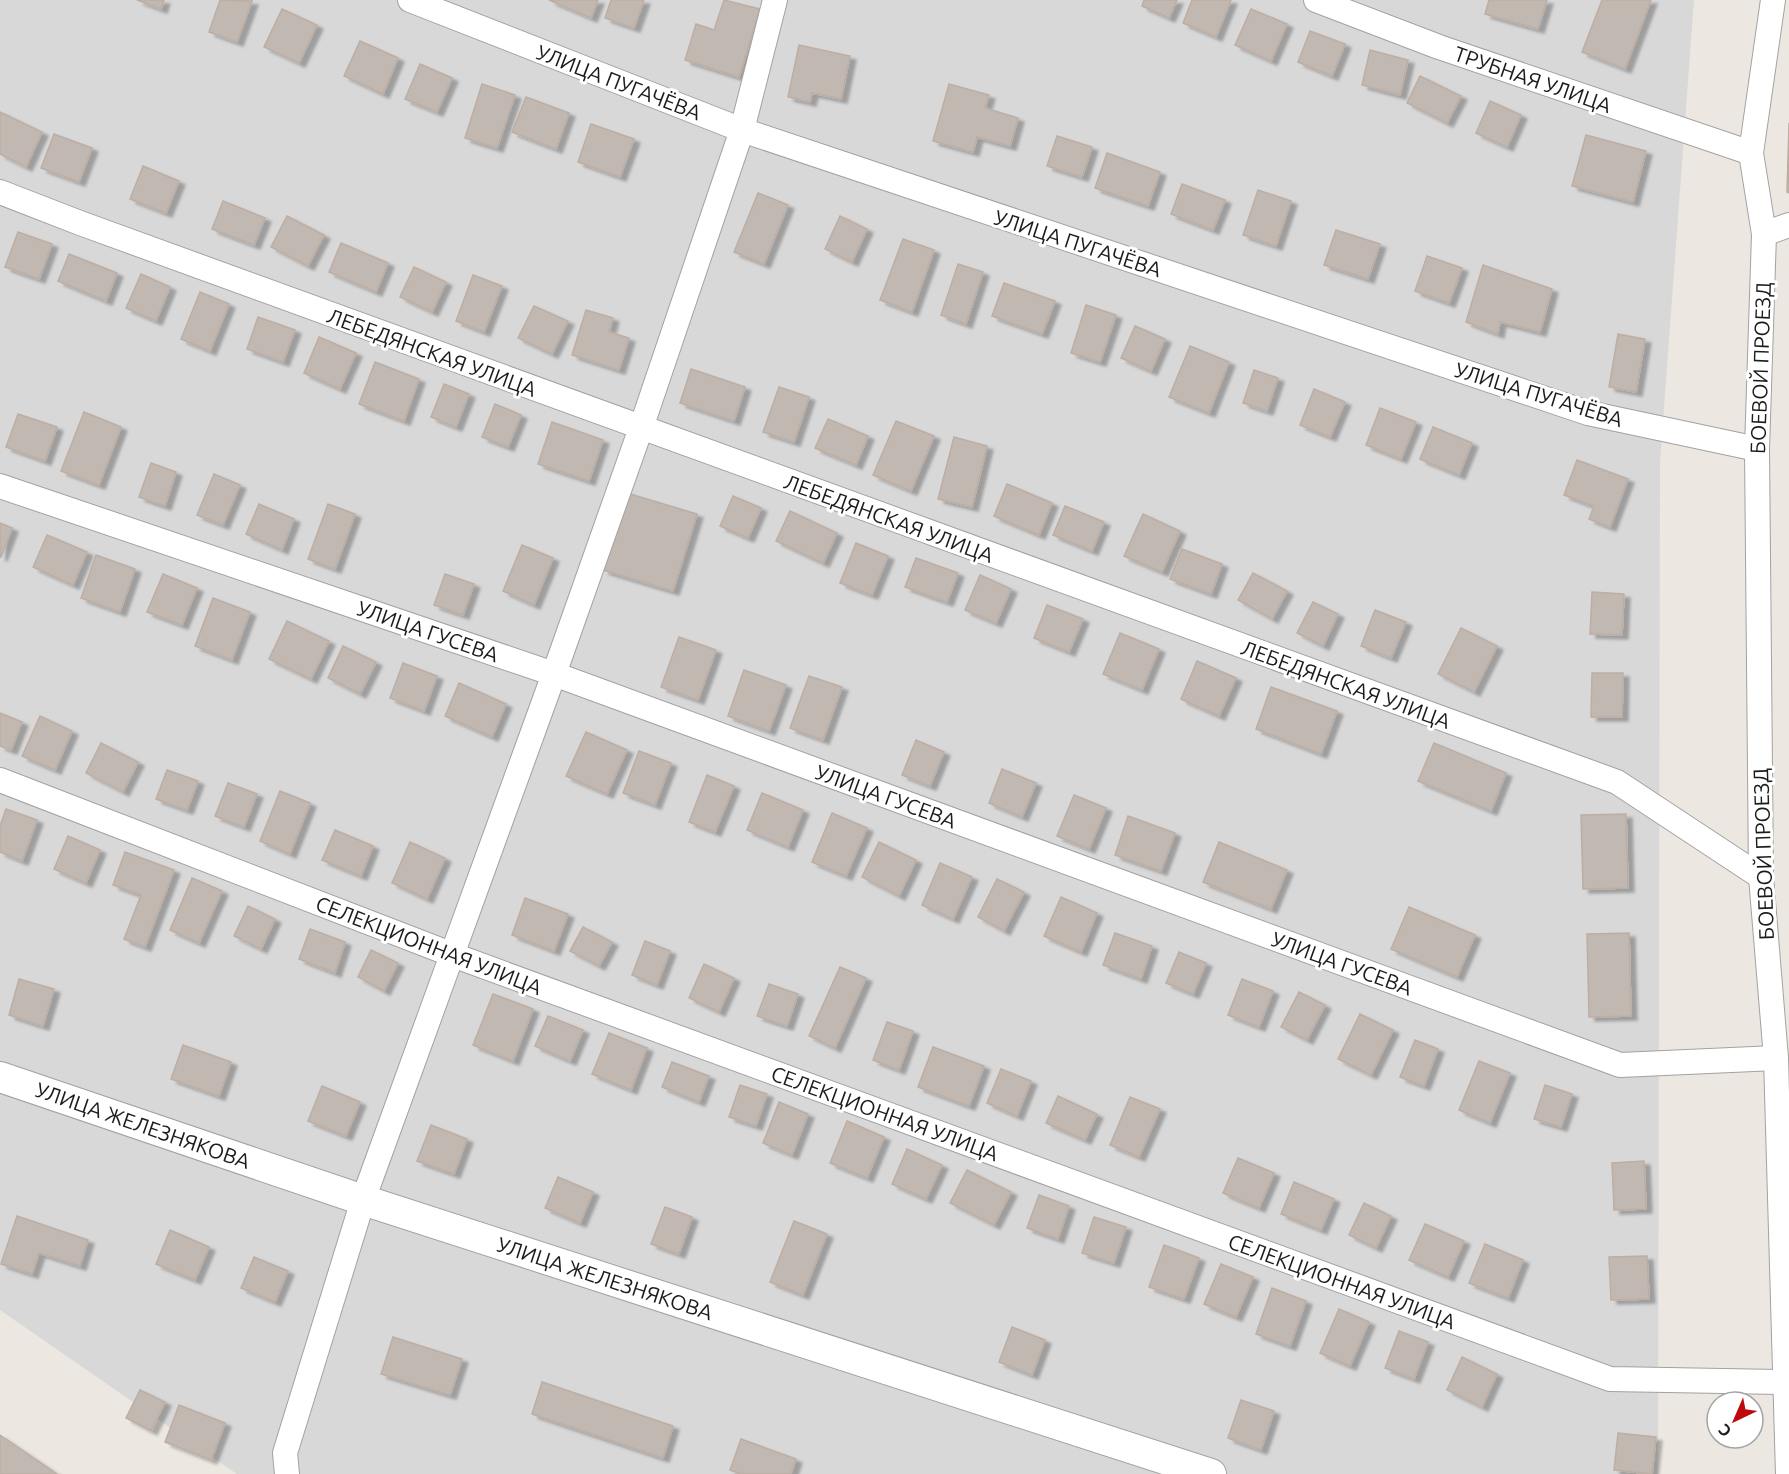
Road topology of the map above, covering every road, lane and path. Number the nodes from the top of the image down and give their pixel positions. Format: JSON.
{"nodes":[{"id":1,"x":410,"y":0,"type":"edge"},
{"id":2,"x":775,"y":0,"type":"edge"},
{"id":3,"x":1316,"y":0,"type":"edge"},
{"id":4,"x":1773,"y":0,"type":"edge"},
{"id":5,"x":742,"y":130,"type":"junction"},
{"id":6,"x":1751,"y":153,"type":"junction"},
{"id":7,"x":0,"y":192,"type":"edge"},
{"id":8,"x":1789,"y":225,"type":"edge"},
{"id":9,"x":1764,"y":234,"type":"junction"},
{"id":10,"x":641,"y":428,"type":"junction"},
{"id":11,"x":1757,"y":449,"type":"junction"},
{"id":12,"x":0,"y":486,"type":"edge"},
{"id":13,"x":554,"y":674,"type":"junction"},
{"id":14,"x":0,"y":780,"type":"edge"},
{"id":15,"x":1761,"y":877,"type":"junction"},
{"id":16,"x":453,"y":955,"type":"junction"},
{"id":17,"x":1776,"y":1058,"type":"junction"},
{"id":18,"x":0,"y":1077,"type":"edge"},
{"id":19,"x":363,"y":1200,"type":"junction"},
{"id":20,"x":1784,"y":1382,"type":"junction"},
{"id":21,"x":287,"y":1474,"type":"edge"},
{"id":22,"x":1211,"y":1474,"type":"edge"},
{"id":23,"x":1788,"y":1474,"type":"edge"}],
"edges":[{"from":1,"to":5,"type":"street","name":"УЛИЦА ПУГАЧЁВА"},
{"from":2,"to":5,"type":"street"},
{"from":3,"to":6,"type":"street","name":"ТРУБНАЯ УЛИЦА"},
{"from":4,"to":6,"type":"street","name":"БОЕВОЙ ПРОЕЗД"},
{"from":5,"to":10,"type":"street"},
{"from":5,"to":11,"type":"street","name":"УЛИЦА ПУГАЧЁВА"},
{"from":6,"to":9,"type":"street","name":"БОЕВОЙ ПРОЕЗД"},
{"from":7,"to":10,"type":"street","name":"ЛЕБЕДЯНСКАЯ УЛИЦА"},
{"from":8,"to":9,"type":"street"},
{"from":9,"to":11,"type":"street","name":"БОЕВОЙ ПРОЕЗД"},
{"from":10,"to":13,"type":"street"},
{"from":10,"to":15,"type":"street","name":"ЛЕБЕДЯНСКАЯ УЛИЦА"},
{"from":11,"to":15,"type":"street","name":"БОЕВОЙ ПРОЕЗД"},
{"from":12,"to":13,"type":"street","name":"УЛИЦА ГУСЕВА"},
{"from":13,"to":16,"type":"street"},
{"from":13,"to":17,"type":"street","name":"УЛИЦА ГУСЕВА"},
{"from":14,"to":16,"type":"street","name":"СЕЛЕКЦИОННАЯ УЛИЦА"},
{"from":15,"to":17,"type":"street","name":"БОЕВОЙ ПРОЕЗД"},
{"from":16,"to":19,"type":"street"},
{"from":16,"to":20,"type":"street","name":"СЕЛЕКЦИОННАЯ УЛИЦА"},
{"from":17,"to":20,"type":"street","name":"БОЕВОЙ ПРОЕЗД"},
{"from":18,"to":19,"type":"street","name":"УЛИЦА ЖЕЛЕЗНЯКОВА"},
{"from":19,"to":21,"type":"street"},
{"from":19,"to":22,"type":"street","name":"УЛИЦА ЖЕЛЕЗНЯКОВА"},
{"from":20,"to":23,"type":"street","name":"БОЕВОЙ ПРОЕЗД"}]}
